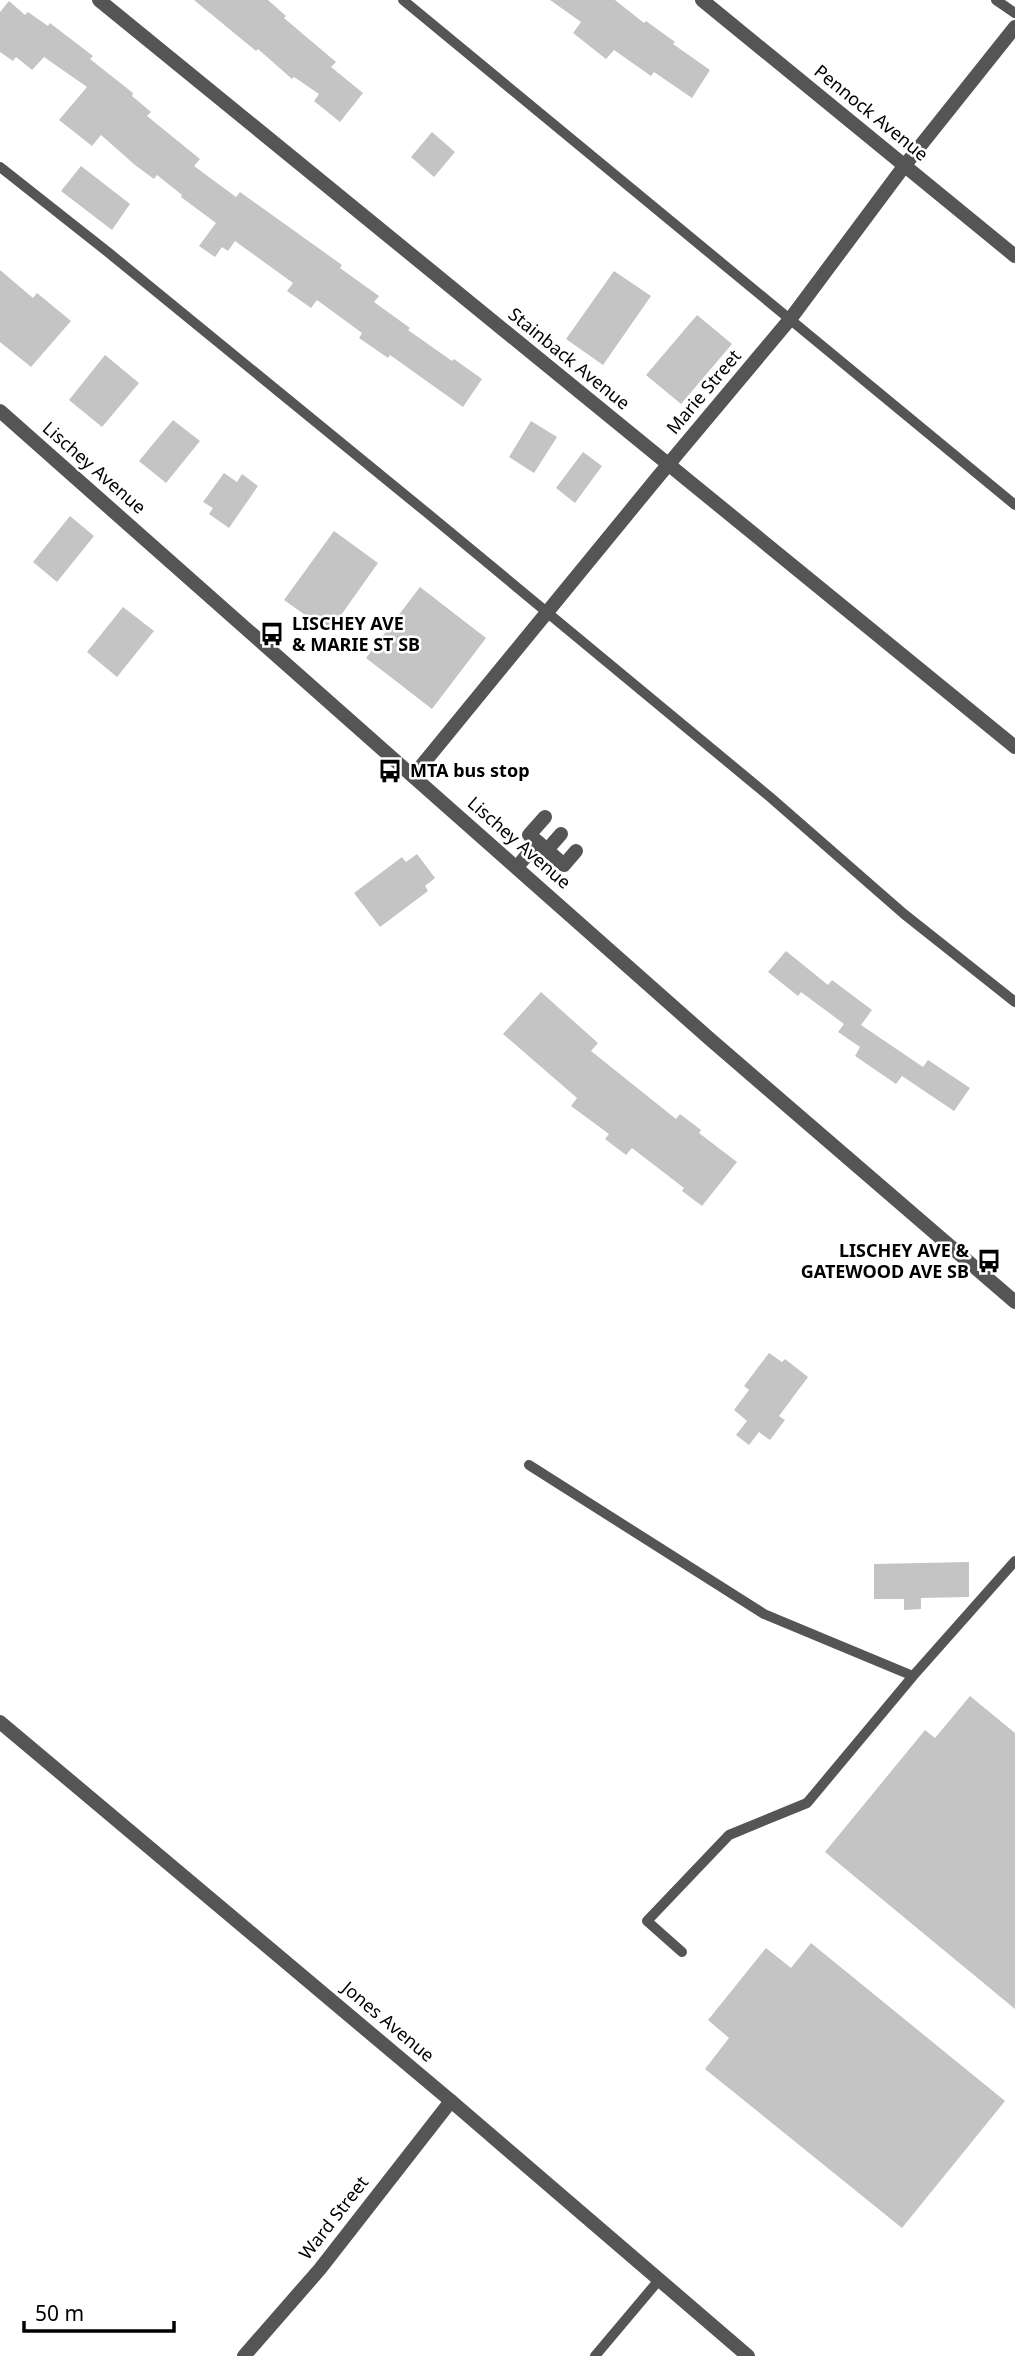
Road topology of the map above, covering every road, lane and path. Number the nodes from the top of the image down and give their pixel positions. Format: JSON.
{"nodes":[{"id":1,"x":99,"y":0,"type":"edge"},
{"id":2,"x":403,"y":0,"type":"edge"},
{"id":3,"x":702,"y":0,"type":"edge"},
{"id":4,"x":996,"y":0,"type":"edge"},
{"id":5,"x":1015,"y":13,"type":"edge"},
{"id":6,"x":1015,"y":26,"type":"edge"},
{"id":7,"x":905,"y":165,"type":"junction"},
{"id":8,"x":0,"y":167,"type":"edge"},
{"id":9,"x":1015,"y":256,"type":"edge"},
{"id":10,"x":791,"y":318,"type":"junction"},
{"id":11,"x":0,"y":411,"type":"edge"},
{"id":12,"x":668,"y":465,"type":"junction"},
{"id":13,"x":1015,"y":505,"type":"edge"},
{"id":14,"x":546,"y":612,"type":"junction"},
{"id":15,"x":1015,"y":747,"type":"edge"},
{"id":16,"x":413,"y":776,"type":"junction"},
{"id":17,"x":545,"y":817,"type":"dead end"},
{"id":18,"x":561,"y":834,"type":"dead end"},
{"id":19,"x":543,"y":846,"type":"junction"},
{"id":20,"x":576,"y":851,"type":"dead end"},
{"id":21,"x":517,"y":867,"type":"junction"},
{"id":22,"x":1015,"y":1002,"type":"edge"},
{"id":23,"x":1015,"y":1302,"type":"edge"},
{"id":24,"x":529,"y":1465,"type":"dead end"},
{"id":25,"x":1015,"y":1561,"type":"edge"},
{"id":26,"x":913,"y":1676,"type":"junction"},
{"id":27,"x":0,"y":1722,"type":"edge"},
{"id":28,"x":682,"y":1952,"type":"dead end"},
{"id":29,"x":451,"y":2101,"type":"junction"},
{"id":30,"x":659,"y":2280,"type":"junction"},
{"id":31,"x":244,"y":2356,"type":"edge"},
{"id":32,"x":595,"y":2356,"type":"edge"},
{"id":33,"x":748,"y":2356,"type":"edge"}],
"edges":[{"from":1,"to":12,"type":"street","name":"Stainback Avenue"},
{"from":2,"to":10,"type":"lane"},
{"from":3,"to":7,"type":"street","name":"Pennock Avenue"},
{"from":4,"to":5,"type":"lane"},
{"from":6,"to":7,"type":"street","name":"Marie Street"},
{"from":7,"to":9,"type":"street","name":"Pennock Avenue"},
{"from":7,"to":10,"type":"street","name":"Marie Street"},
{"from":8,"to":14,"type":"lane"},
{"from":10,"to":12,"type":"street","name":"Marie Street"},
{"from":10,"to":13,"type":"lane"},
{"from":11,"to":16,"type":"street","name":"Lischey Avenue"},
{"from":12,"to":14,"type":"street","name":"Marie Street"},
{"from":12,"to":15,"type":"street","name":"Stainback Avenue"},
{"from":14,"to":16,"type":"street","name":"Marie Street"},
{"from":14,"to":22,"type":"lane"},
{"from":16,"to":21,"type":"street","name":"Lischey Avenue"},
{"from":17,"to":19,"type":"street"},
{"from":18,"to":19,"type":"street"},
{"from":19,"to":20,"type":"street"},
{"from":19,"to":21,"type":"street"},
{"from":21,"to":23,"type":"street","name":"Lischey Avenue"},
{"from":24,"to":26,"type":"lane"},
{"from":25,"to":26,"type":"lane"},
{"from":26,"to":28,"type":"lane"},
{"from":27,"to":29,"type":"street","name":"Jones Avenue"},
{"from":29,"to":30,"type":"street","name":"Jones Avenue"},
{"from":29,"to":31,"type":"street","name":"Ward Street"},
{"from":30,"to":32,"type":"lane"},
{"from":30,"to":33,"type":"street","name":"Jones Avenue"}]}
